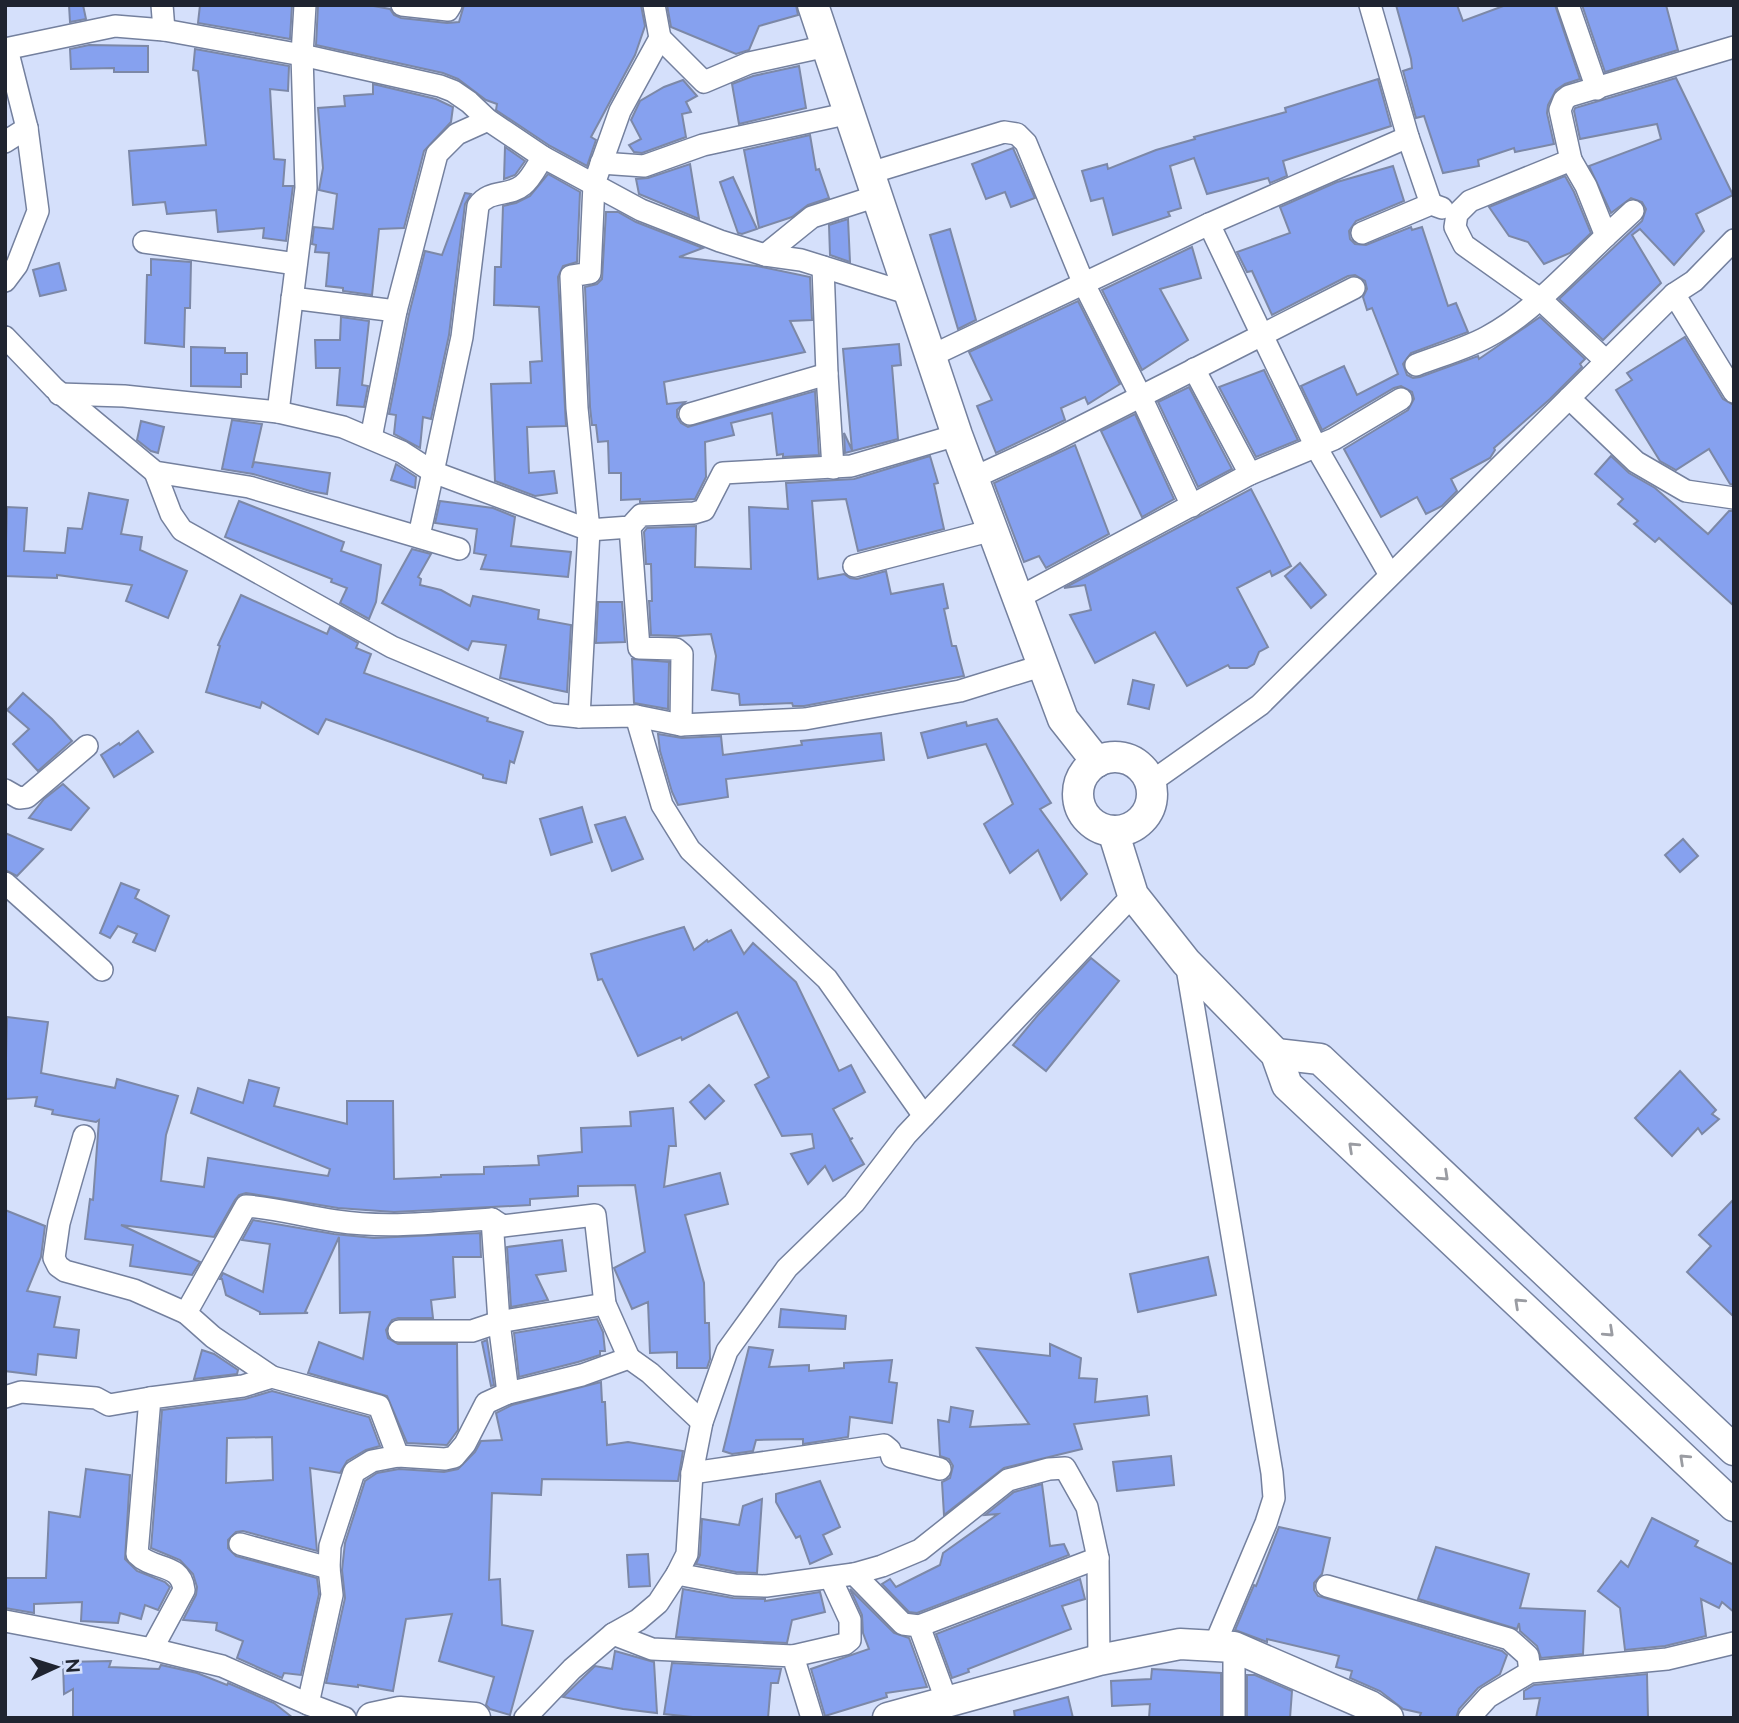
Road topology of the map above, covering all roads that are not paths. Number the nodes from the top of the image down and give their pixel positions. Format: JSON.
{"nodes":[{"id":1,"x":162,"y":5,"type":"edge"},
{"id":2,"x":305,"y":5,"type":"edge"},
{"id":3,"x":402,"y":5,"type":"edge"},
{"id":4,"x":451,"y":5,"type":"edge"},
{"id":5,"x":654,"y":5,"type":"edge"},
{"id":6,"x":813,"y":5,"type":"edge"},
{"id":7,"x":1370,"y":5,"type":"edge"},
{"id":8,"x":1568,"y":5,"type":"edge"},
{"id":9,"x":164,"y":30,"type":"junction"},
{"id":10,"x":660,"y":38,"type":"junction"},
{"id":11,"x":827,"y":46,"type":"junction"},
{"id":12,"x":1734,"y":47,"type":"edge"},
{"id":13,"x":6,"y":49,"type":"edge"},
{"id":14,"x":302,"y":55,"type":"junction"},
{"id":15,"x":1597,"y":89,"type":"junction"},
{"id":16,"x":849,"y":113,"type":"junction"},
{"id":17,"x":488,"y":120,"type":"junction"},
{"id":18,"x":27,"y":128,"type":"junction"},
{"id":19,"x":1408,"y":137,"type":"junction"},
{"id":20,"x":5,"y":142,"type":"edge"},
{"id":21,"x":543,"y":157,"type":"junction"},
{"id":22,"x":1571,"y":160,"type":"junction"},
{"id":23,"x":601,"y":163,"type":"junction"},
{"id":24,"x":594,"y":184,"type":"junction"},
{"id":25,"x":873,"y":184,"type":"junction"},
{"id":26,"x":1431,"y":204,"type":"junction"},
{"id":27,"x":1633,"y":211,"type":"dead end"},
{"id":28,"x":1457,"y":214,"type":"junction"},
{"id":29,"x":1209,"y":224,"type":"junction"},
{"id":30,"x":1362,"y":233,"type":"dead end"},
{"id":31,"x":1606,"y":236,"type":"junction"},
{"id":32,"x":1734,"y":240,"type":"edge"},
{"id":33,"x":144,"y":242,"type":"dead end"},
{"id":34,"x":765,"y":255,"type":"junction"},
{"id":35,"x":296,"y":264,"type":"junction"},
{"id":36,"x":823,"y":267,"type":"junction"},
{"id":37,"x":5,"y":281,"type":"edge"},
{"id":38,"x":1083,"y":282,"type":"junction"},
{"id":39,"x":1354,"y":288,"type":"dead end"},
{"id":40,"x":1674,"y":293,"type":"junction"},
{"id":41,"x":910,"y":294,"type":"junction"},
{"id":42,"x":292,"y":298,"type":"junction"},
{"id":43,"x":1540,"y":299,"type":"junction"},
{"id":44,"x":396,"y":312,"type":"junction"},
{"id":45,"x":1262,"y":335,"type":"junction"},
{"id":46,"x":5,"y":337,"type":"edge"},
{"id":47,"x":931,"y":356,"type":"junction"},
{"id":48,"x":1606,"y":361,"type":"junction"},
{"id":49,"x":1416,"y":365,"type":"dead end"},
{"id":50,"x":1194,"y":369,"type":"junction"},
{"id":51,"x":827,"y":374,"type":"junction"},
{"id":52,"x":1734,"y":392,"type":"edge"},
{"id":53,"x":60,"y":394,"type":"junction"},
{"id":54,"x":1141,"y":397,"type":"junction"},
{"id":55,"x":1569,"y":398,"type":"junction"},
{"id":56,"x":1401,"y":399,"type":"dead end"},
{"id":57,"x":278,"y":412,"type":"junction"},
{"id":58,"x":690,"y":414,"type":"dead end"},
{"id":59,"x":957,"y":435,"type":"junction"},
{"id":60,"x":371,"y":438,"type":"junction"},
{"id":61,"x":1315,"y":447,"type":"junction"},
{"id":62,"x":833,"y":468,"type":"junction"},
{"id":63,"x":155,"y":472,"type":"junction"},
{"id":64,"x":433,"y":472,"type":"junction"},
{"id":65,"x":1250,"y":474,"type":"junction"},
{"id":66,"x":972,"y":478,"type":"junction"},
{"id":67,"x":1734,"y":498,"type":"edge"},
{"id":68,"x":1192,"y":506,"type":"junction"},
{"id":69,"x":630,"y":527,"type":"junction"},
{"id":70,"x":589,"y":530,"type":"junction"},
{"id":71,"x":993,"y":530,"type":"junction"},
{"id":72,"x":419,"y":536,"type":"junction"},
{"id":73,"x":459,"y":549,"type":"dead end"},
{"id":74,"x":854,"y":566,"type":"dead end"},
{"id":75,"x":1390,"y":575,"type":"junction"},
{"id":76,"x":1018,"y":598,"type":"junction"},
{"id":77,"x":1044,"y":665,"type":"junction"},
{"id":78,"x":636,"y":716,"type":"junction"},
{"id":79,"x":579,"y":717,"type":"junction"},
{"id":80,"x":681,"y":725,"type":"junction"},
{"id":81,"x":87,"y":746,"type":"dead end"},
{"id":82,"x":1097,"y":762,"type":"junction"},
{"id":83,"x":1151,"y":782,"type":"junction"},
{"id":84,"x":5,"y":790,"type":"edge"},
{"id":85,"x":1113,"y":831,"type":"junction"},
{"id":86,"x":5,"y":883,"type":"edge"},
{"id":87,"x":1133,"y":895,"type":"junction"},
{"id":88,"x":1186,"y":962,"type":"junction"},
{"id":89,"x":102,"y":970,"type":"dead end"},
{"id":90,"x":1276,"y":1054,"type":"junction"},
{"id":91,"x":924,"y":1116,"type":"junction"},
{"id":92,"x":84,"y":1136,"type":"dead end"},
{"id":93,"x":492,"y":1219,"type":"junction"},
{"id":94,"x":606,"y":1304,"type":"junction"},
{"id":95,"x":186,"y":1313,"type":"junction"},
{"id":96,"x":499,"y":1322,"type":"junction"},
{"id":97,"x":399,"y":1331,"type":"dead end"},
{"id":98,"x":629,"y":1358,"type":"junction"},
{"id":99,"x":272,"y":1377,"type":"junction"},
{"id":100,"x":508,"y":1393,"type":"junction"},
{"id":101,"x":5,"y":1397,"type":"edge"},
{"id":102,"x":150,"y":1398,"type":"junction"},
{"id":103,"x":702,"y":1422,"type":"junction"},
{"id":104,"x":1734,"y":1450,"type":"edge"},
{"id":105,"x":398,"y":1456,"type":"junction"},
{"id":106,"x":940,"y":1469,"type":"dead end"},
{"id":107,"x":692,"y":1473,"type":"junction"},
{"id":108,"x":1734,"y":1506,"type":"edge"},
{"id":109,"x":240,"y":1544,"type":"dead end"},
{"id":110,"x":1098,"y":1558,"type":"junction"},
{"id":111,"x":329,"y":1568,"type":"junction"},
{"id":112,"x":677,"y":1574,"type":"junction"},
{"id":113,"x":854,"y":1574,"type":"junction"},
{"id":114,"x":831,"y":1579,"type":"junction"},
{"id":115,"x":1327,"y":1586,"type":"dead end"},
{"id":116,"x":5,"y":1621,"type":"edge"},
{"id":117,"x":919,"y":1626,"type":"junction"},
{"id":118,"x":613,"y":1634,"type":"junction"},
{"id":119,"x":1734,"y":1643,"type":"edge"},
{"id":120,"x":1225,"y":1646,"type":"junction"},
{"id":121,"x":152,"y":1649,"type":"junction"},
{"id":122,"x":793,"y":1656,"type":"junction"},
{"id":123,"x":1099,"y":1660,"type":"junction"},
{"id":124,"x":1530,"y":1672,"type":"junction"},
{"id":125,"x":947,"y":1702,"type":"junction"},
{"id":126,"x":308,"y":1704,"type":"junction"},
{"id":127,"x":345,"y":1718,"type":"edge"},
{"id":128,"x":372,"y":1718,"type":"edge"},
{"id":129,"x":475,"y":1718,"type":"edge"},
{"id":130,"x":524,"y":1718,"type":"edge"},
{"id":131,"x":812,"y":1718,"type":"edge"},
{"id":132,"x":888,"y":1718,"type":"edge"},
{"id":133,"x":1234,"y":1718,"type":"edge"},
{"id":134,"x":1388,"y":1718,"type":"edge"},
{"id":135,"x":1469,"y":1718,"type":"edge"}],
"edges":[{"from":1,"to":9,"type":"street"},
{"from":2,"to":14,"type":"street"},
{"from":3,"to":4,"type":"street"},
{"from":5,"to":10,"type":"street"},
{"from":6,"to":11,"type":"street"},
{"from":7,"to":19,"type":"street"},
{"from":8,"to":15,"type":"street"},
{"from":9,"to":13,"type":"street"},
{"from":9,"to":14,"type":"street"},
{"from":10,"to":11,"type":"street"},
{"from":10,"to":23,"type":"street"},
{"from":11,"to":16,"type":"street"},
{"from":12,"to":15,"type":"street"},
{"from":13,"to":18,"type":"street"},
{"from":14,"to":17,"type":"street"},
{"from":14,"to":35,"type":"street"},
{"from":15,"to":22,"type":"street"},
{"from":16,"to":23,"type":"street"},
{"from":16,"to":25,"type":"street"},
{"from":17,"to":21,"type":"street"},
{"from":17,"to":44,"type":"street"},
{"from":18,"to":20,"type":"street"},
{"from":18,"to":37,"type":"street"},
{"from":19,"to":26,"type":"street"},
{"from":19,"to":29,"type":"street"},
{"from":21,"to":24,"type":"street"},
{"from":21,"to":64,"type":"street"},
{"from":22,"to":28,"type":"street"},
{"from":22,"to":31,"type":"street"},
{"from":23,"to":24,"type":"street"},
{"from":24,"to":34,"type":"street"},
{"from":24,"to":70,"type":"street"},
{"from":25,"to":34,"type":"street"},
{"from":25,"to":38,"type":"street"},
{"from":25,"to":41,"type":"street"},
{"from":26,"to":28,"type":"street"},
{"from":26,"to":30,"type":"street"},
{"from":27,"to":31,"type":"street"},
{"from":28,"to":43,"type":"street"},
{"from":29,"to":38,"type":"street"},
{"from":29,"to":45,"type":"street"},
{"from":31,"to":43,"type":"street"},
{"from":32,"to":40,"type":"street"},
{"from":33,"to":35,"type":"street"},
{"from":34,"to":36,"type":"street"},
{"from":35,"to":42,"type":"street"},
{"from":36,"to":41,"type":"street"},
{"from":36,"to":51,"type":"street"},
{"from":38,"to":47,"type":"street"},
{"from":38,"to":54,"type":"street"},
{"from":39,"to":45,"type":"street"},
{"from":40,"to":48,"type":"street"},
{"from":40,"to":52,"type":"street"},
{"from":41,"to":47,"type":"street"},
{"from":42,"to":44,"type":"street"},
{"from":42,"to":57,"type":"street"},
{"from":43,"to":48,"type":"street"},
{"from":43,"to":49,"type":"street"},
{"from":44,"to":60,"type":"street"},
{"from":45,"to":50,"type":"street"},
{"from":45,"to":61,"type":"street"},
{"from":46,"to":53,"type":"street"},
{"from":47,"to":59,"type":"street"},
{"from":48,"to":55,"type":"street"},
{"from":50,"to":54,"type":"street"},
{"from":50,"to":65,"type":"street"},
{"from":51,"to":58,"type":"street"},
{"from":51,"to":62,"type":"street"},
{"from":53,"to":57,"type":"street"},
{"from":53,"to":63,"type":"street"},
{"from":54,"to":66,"type":"street"},
{"from":54,"to":68,"type":"street"},
{"from":55,"to":67,"type":"street"},
{"from":55,"to":75,"type":"street"},
{"from":56,"to":61,"type":"street"},
{"from":57,"to":60,"type":"street"},
{"from":59,"to":62,"type":"street"},
{"from":59,"to":66,"type":"street"},
{"from":60,"to":64,"type":"street"},
{"from":61,"to":65,"type":"street"},
{"from":61,"to":75,"type":"street"},
{"from":62,"to":69,"type":"street"},
{"from":63,"to":72,"type":"street"},
{"from":63,"to":79,"type":"street"},
{"from":64,"to":70,"type":"street"},
{"from":64,"to":72,"type":"street"},
{"from":65,"to":68,"type":"street"},
{"from":66,"to":71,"type":"street"},
{"from":68,"to":76,"type":"street"},
{"from":69,"to":70,"type":"street"},
{"from":69,"to":80,"type":"street"},
{"from":70,"to":79,"type":"street"},
{"from":71,"to":74,"type":"street"},
{"from":71,"to":76,"type":"street"},
{"from":72,"to":73,"type":"street"},
{"from":75,"to":83,"type":"street"},
{"from":76,"to":77,"type":"street"},
{"from":77,"to":80,"type":"street"},
{"from":77,"to":82,"type":"street"},
{"from":78,"to":79,"type":"street"},
{"from":78,"to":80,"type":"street"},
{"from":78,"to":91,"type":"street"},
{"from":81,"to":84,"type":"street"},
{"from":82,"to":83,"type":"street"},
{"from":82,"to":85,"type":"street"},
{"from":83,"to":85,"type":"street"},
{"from":85,"to":87,"type":"street"},
{"from":86,"to":89,"type":"street"},
{"from":87,"to":88,"type":"street"},
{"from":87,"to":91,"type":"street"},
{"from":88,"to":90,"type":"street"},
{"from":88,"to":120,"type":"street"},
{"from":90,"to":104,"type":"street","one_way":true},
{"from":108,"to":90,"type":"street","one_way":true},
{"from":91,"to":103,"type":"street"},
{"from":92,"to":95,"type":"street"},
{"from":93,"to":94,"type":"street"},
{"from":93,"to":95,"type":"street"},
{"from":93,"to":96,"type":"street"},
{"from":94,"to":96,"type":"street"},
{"from":94,"to":98,"type":"street"},
{"from":95,"to":99,"type":"street"},
{"from":96,"to":97,"type":"street"},
{"from":96,"to":100,"type":"street"},
{"from":98,"to":100,"type":"street"},
{"from":98,"to":103,"type":"street"},
{"from":99,"to":102,"type":"street"},
{"from":99,"to":105,"type":"street"},
{"from":100,"to":105,"type":"street"},
{"from":101,"to":102,"type":"street"},
{"from":102,"to":121,"type":"street"},
{"from":103,"to":107,"type":"street"},
{"from":105,"to":111,"type":"street"},
{"from":106,"to":107,"type":"street"},
{"from":107,"to":112,"type":"street"},
{"from":109,"to":111,"type":"street"},
{"from":110,"to":113,"type":"street"},
{"from":110,"to":117,"type":"street"},
{"from":110,"to":123,"type":"street"},
{"from":111,"to":126,"type":"street"},
{"from":112,"to":114,"type":"street"},
{"from":112,"to":118,"type":"street"},
{"from":113,"to":114,"type":"street"},
{"from":113,"to":117,"type":"street"},
{"from":114,"to":122,"type":"street"},
{"from":115,"to":124,"type":"street"},
{"from":116,"to":121,"type":"street"},
{"from":117,"to":125,"type":"street"},
{"from":118,"to":122,"type":"street"},
{"from":118,"to":130,"type":"street"},
{"from":119,"to":124,"type":"street"},
{"from":120,"to":123,"type":"street"},
{"from":120,"to":133,"type":"street"},
{"from":120,"to":134,"type":"street"},
{"from":121,"to":126,"type":"street"},
{"from":122,"to":131,"type":"street"},
{"from":123,"to":125,"type":"street"},
{"from":124,"to":135,"type":"street"},
{"from":125,"to":132,"type":"street"},
{"from":126,"to":127,"type":"street"},
{"from":128,"to":129,"type":"street"}]}
